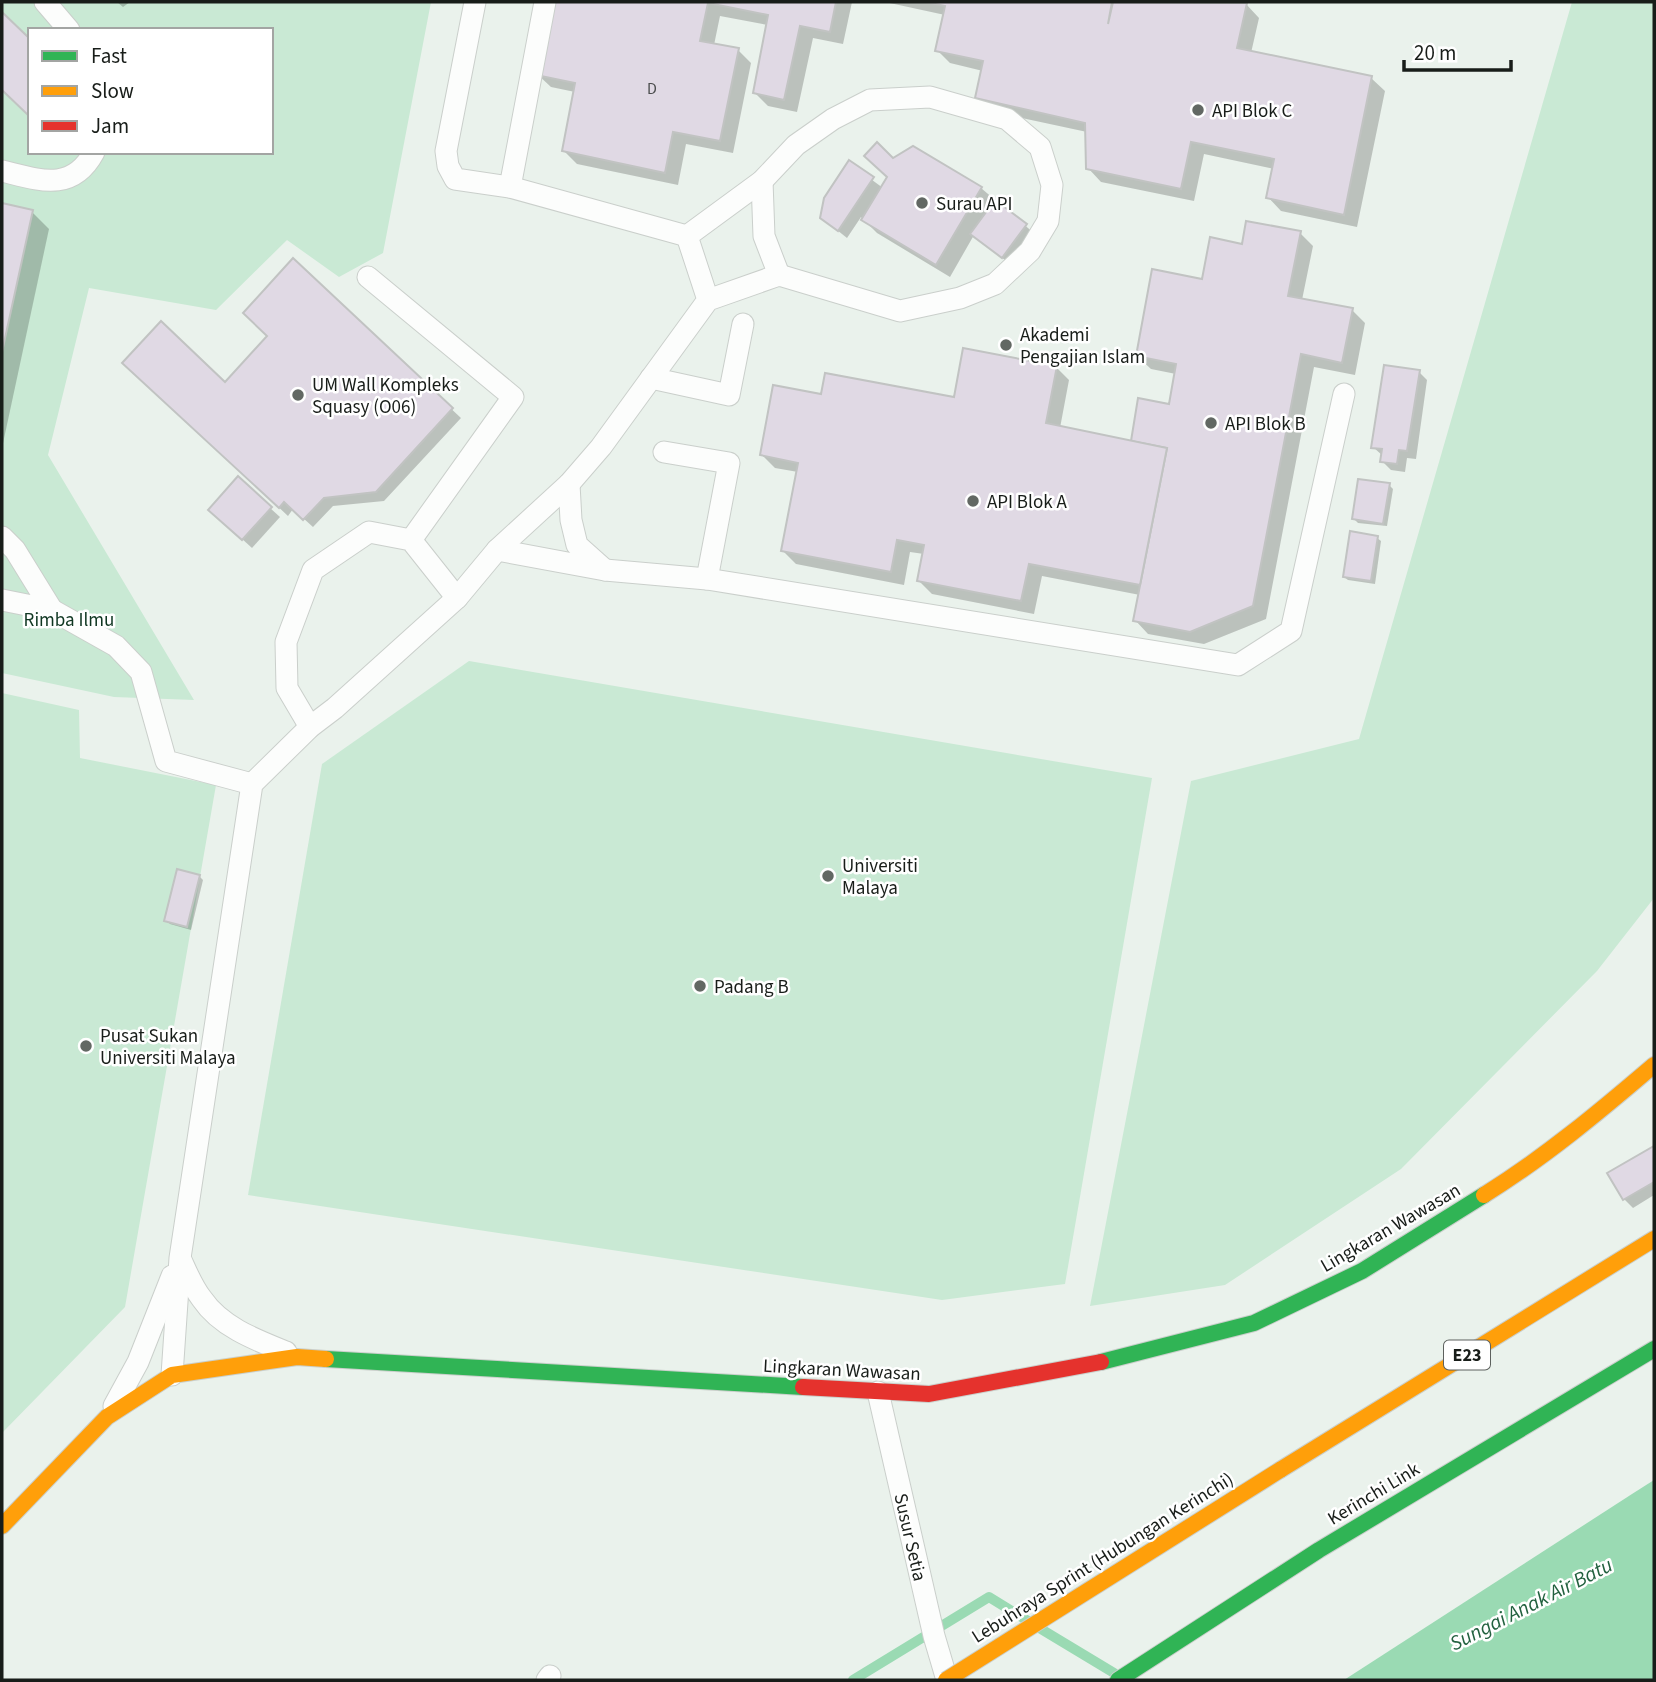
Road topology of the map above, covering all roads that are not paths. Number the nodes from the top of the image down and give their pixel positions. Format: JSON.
{"nodes":[{"id":1,"x":45,"y":2,"type":"edge"},
{"id":2,"x":475,"y":2,"type":"edge"},
{"id":3,"x":545,"y":2,"type":"edge"},
{"id":4,"x":67,"y":28,"type":"edge"},
{"id":5,"x":93,"y":154,"type":"edge"},
{"id":6,"x":2,"y":171,"type":"edge"},
{"id":7,"x":762,"y":181,"type":"junction"},
{"id":8,"x":510,"y":187,"type":"junction"},
{"id":9,"x":687,"y":236,"type":"junction"},
{"id":10,"x":779,"y":275,"type":"junction"},
{"id":11,"x":368,"y":277,"type":"dead end"},
{"id":12,"x":708,"y":300,"type":"junction"},
{"id":13,"x":743,"y":324,"type":"dead end"},
{"id":14,"x":651,"y":378,"type":"junction"},
{"id":15,"x":1344,"y":394,"type":"dead end"},
{"id":16,"x":664,"y":452,"type":"dead end"},
{"id":17,"x":569,"y":484,"type":"junction"},
{"id":18,"x":2,"y":537,"type":"edge"},
{"id":19,"x":411,"y":540,"type":"junction"},
{"id":20,"x":497,"y":550,"type":"junction"},
{"id":21,"x":605,"y":570,"type":"junction"},
{"id":22,"x":707,"y":579,"type":"junction"},
{"id":23,"x":457,"y":598,"type":"junction"},
{"id":24,"x":2,"y":600,"type":"edge"},
{"id":25,"x":52,"y":610,"type":"junction"},
{"id":26,"x":310,"y":727,"type":"junction"},
{"id":27,"x":252,"y":784,"type":"junction"},
{"id":28,"x":1654,"y":1065,"type":"edge"},
{"id":29,"x":1654,"y":1239,"type":"edge"},
{"id":30,"x":180,"y":1258,"type":"junction"},
{"id":31,"x":1654,"y":1349,"type":"edge"},
{"id":32,"x":297,"y":1357,"type":"junction"},
{"id":33,"x":172,"y":1376,"type":"junction"},
{"id":34,"x":878,"y":1392,"type":"junction"},
{"id":35,"x":107,"y":1418,"type":"junction"},
{"id":36,"x":2,"y":1525,"type":"edge"},
{"id":37,"x":947,"y":1680,"type":"edge"},
{"id":38,"x":1118,"y":1680,"type":"edge"}],
"edges":[{"from":1,"to":4,"type":"lane"},
{"from":2,"to":8,"type":"lane"},
{"from":3,"to":8,"type":"lane"},
{"from":5,"to":6,"type":"lane"},
{"from":7,"to":9,"type":"lane"},
{"from":7,"to":10,"type":"lane"},
{"from":7,"to":10,"type":"lane"},
{"from":8,"to":9,"type":"lane"},
{"from":9,"to":12,"type":"lane"},
{"from":10,"to":12,"type":"lane"},
{"from":11,"to":19,"type":"lane"},
{"from":12,"to":14,"type":"lane"},
{"from":13,"to":14,"type":"lane"},
{"from":14,"to":17,"type":"lane"},
{"from":15,"to":22,"type":"lane"},
{"from":16,"to":22,"type":"lane"},
{"from":17,"to":20,"type":"lane"},
{"from":17,"to":21,"type":"lane"},
{"from":18,"to":25,"type":"lane"},
{"from":19,"to":23,"type":"lane"},
{"from":19,"to":26,"type":"lane"},
{"from":20,"to":21,"type":"lane"},
{"from":20,"to":23,"type":"lane"},
{"from":21,"to":22,"type":"lane"},
{"from":23,"to":26,"type":"lane"},
{"from":24,"to":25,"type":"lane"},
{"from":25,"to":27,"type":"lane"},
{"from":26,"to":27,"type":"lane"},
{"from":27,"to":30,"type":"lane"},
{"from":28,"to":34,"type":"main road","name":"Lingkaran Wawasan"},
{"from":29,"to":37,"type":"main road","name":"Lebuhraya Sprint (Hubungan Kerinchi)","number":"E23","bridge":true},
{"from":30,"to":32,"type":"lane"},
{"from":30,"to":33,"type":"lane"},
{"from":30,"to":35,"type":"lane"},
{"from":31,"to":38,"type":"main road","name":"Kerinchi Link"},
{"from":32,"to":33,"type":"main road","name":"Lingkaran Wawasan"},
{"from":32,"to":34,"type":"main road","name":"Lingkaran Wawasan"},
{"from":33,"to":35,"type":"main road","name":"Lingkaran Wawasan"},
{"from":34,"to":37,"type":"lane","name":"Susur Setia"},
{"from":35,"to":36,"type":"main road","name":"Lingkaran Wawasan"}]}
